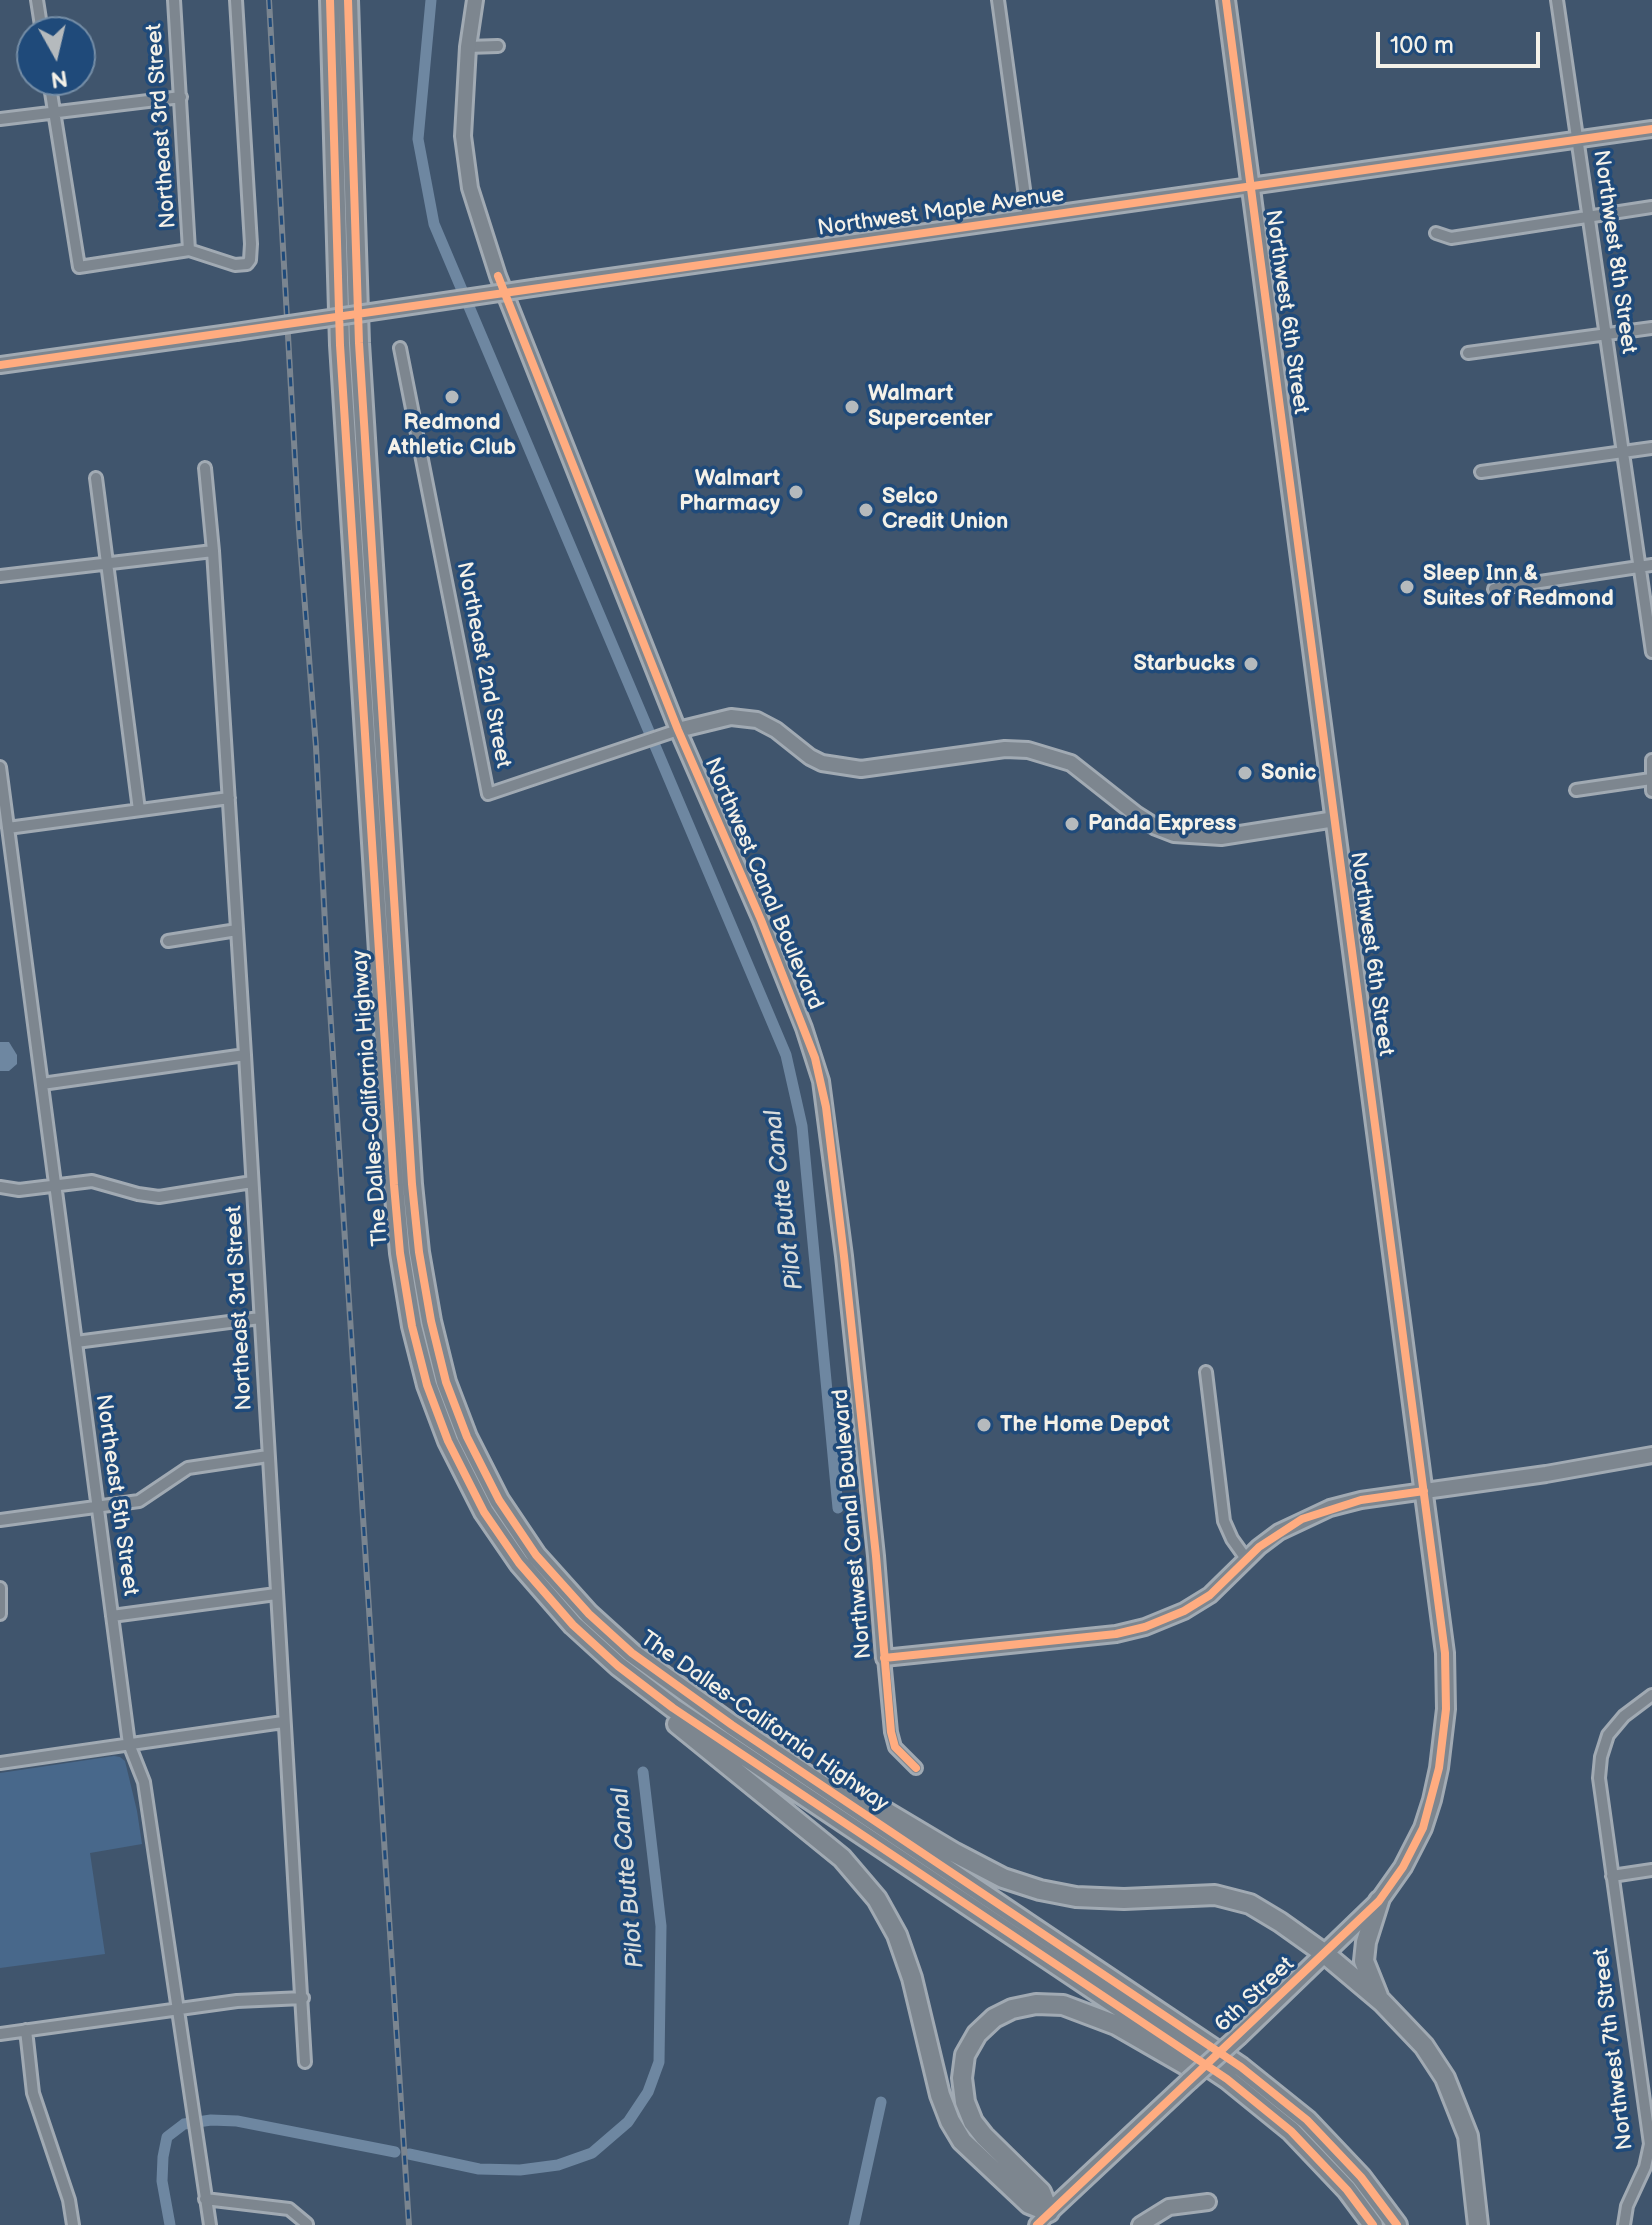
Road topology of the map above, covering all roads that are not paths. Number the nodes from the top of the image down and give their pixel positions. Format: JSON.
{"nodes":[{"id":1,"x":174,"y":0,"type":"edge"},
{"id":2,"x":236,"y":0,"type":"edge"},
{"id":3,"x":330,"y":0,"type":"edge"},
{"id":4,"x":348,"y":0,"type":"edge"},
{"id":5,"x":475,"y":0,"type":"edge"},
{"id":6,"x":998,"y":0,"type":"edge"},
{"id":7,"x":1226,"y":0,"type":"edge"},
{"id":8,"x":1557,"y":0,"type":"edge"},
{"id":9,"x":498,"y":46,"type":"dead end"},
{"id":10,"x":468,"y":47,"type":"junction"},
{"id":11,"x":52,"y":96,"type":"edge"},
{"id":12,"x":181,"y":97,"type":"junction"},
{"id":13,"x":54,"y":112,"type":"junction"},
{"id":14,"x":0,"y":119,"type":"edge"},
{"id":15,"x":1652,"y":129,"type":"edge"},
{"id":16,"x":1578,"y":140,"type":"junction"},
{"id":17,"x":1251,"y":186,"type":"junction"},
{"id":18,"x":1652,"y":207,"type":"edge"},
{"id":19,"x":1589,"y":217,"type":"junction"},
{"id":20,"x":1028,"y":218,"type":"junction"},
{"id":21,"x":1436,"y":233,"type":"dead end"},
{"id":22,"x":189,"y":250,"type":"junction"},
{"id":23,"x":1652,"y":328,"type":"edge"},
{"id":24,"x":1606,"y":335,"type":"junction"},
{"id":25,"x":400,"y":348,"type":"dead end"},
{"id":26,"x":1468,"y":353,"type":"dead end"},
{"id":27,"x":0,"y":365,"type":"edge"},
{"id":28,"x":1652,"y":448,"type":"edge"},
{"id":29,"x":1623,"y":452,"type":"junction"},
{"id":30,"x":205,"y":468,"type":"dead end"},
{"id":31,"x":1481,"y":472,"type":"dead end"},
{"id":32,"x":96,"y":478,"type":"dead end"},
{"id":33,"x":213,"y":551,"type":"junction"},
{"id":34,"x":107,"y":563,"type":"junction"},
{"id":35,"x":1652,"y":565,"type":"edge"},
{"id":36,"x":1640,"y":567,"type":"junction"},
{"id":37,"x":0,"y":576,"type":"edge"},
{"id":38,"x":1494,"y":589,"type":"dead end"},
{"id":39,"x":1652,"y":652,"type":"edge"},
{"id":40,"x":674,"y":731,"type":"junction"},
{"id":41,"x":1652,"y":760,"type":"edge"},
{"id":42,"x":0,"y":767,"type":"edge"},
{"id":43,"x":1651,"y":779,"type":"edge"},
{"id":44,"x":1576,"y":790,"type":"dead end"},
{"id":45,"x":1652,"y":791,"type":"edge"},
{"id":46,"x":229,"y":798,"type":"junction"},
{"id":47,"x":139,"y":810,"type":"junction"},
{"id":48,"x":1335,"y":819,"type":"junction"},
{"id":49,"x":8,"y":828,"type":"junction"},
{"id":50,"x":237,"y":930,"type":"junction"},
{"id":51,"x":168,"y":941,"type":"dead end"},
{"id":52,"x":245,"y":1055,"type":"junction"},
{"id":53,"x":42,"y":1084,"type":"junction"},
{"id":54,"x":252,"y":1182,"type":"junction"},
{"id":55,"x":55,"y":1185,"type":"junction"},
{"id":56,"x":0,"y":1187,"type":"edge"},
{"id":57,"x":260,"y":1318,"type":"junction"},
{"id":58,"x":76,"y":1342,"type":"junction"},
{"id":59,"x":1206,"y":1372,"type":"dead end"},
{"id":60,"x":1652,"y":1455,"type":"edge"},
{"id":61,"x":268,"y":1456,"type":"junction"},
{"id":62,"x":1424,"y":1491,"type":"junction"},
{"id":63,"x":98,"y":1507,"type":"junction"},
{"id":64,"x":0,"y":1520,"type":"edge"},
{"id":65,"x":1247,"y":1560,"type":"junction"},
{"id":66,"x":0,"y":1588,"type":"edge"},
{"id":67,"x":276,"y":1594,"type":"junction"},
{"id":68,"x":0,"y":1614,"type":"edge"},
{"id":69,"x":112,"y":1616,"type":"junction"},
{"id":70,"x":884,"y":1658,"type":"junction"},
{"id":71,"x":618,"y":1666,"type":"junction"},
{"id":72,"x":1652,"y":1695,"type":"edge"},
{"id":73,"x":283,"y":1722,"type":"junction"},
{"id":74,"x":732,"y":1725,"type":"junction"},
{"id":75,"x":129,"y":1744,"type":"junction"},
{"id":76,"x":0,"y":1763,"type":"edge"},
{"id":77,"x":916,"y":1768,"type":"dead end"},
{"id":78,"x":1652,"y":1870,"type":"edge"},
{"id":79,"x":1612,"y":1876,"type":"junction"},
{"id":80,"x":1379,"y":1901,"type":"junction"},
{"id":81,"x":1325,"y":1954,"type":"junction"},
{"id":82,"x":303,"y":1998,"type":"junction"},
{"id":83,"x":1382,"y":2002,"type":"junction"},
{"id":84,"x":176,"y":2009,"type":"junction"},
{"id":85,"x":26,"y":2030,"type":"junction"},
{"id":86,"x":0,"y":2034,"type":"edge"},
{"id":87,"x":305,"y":2062,"type":"dead end"},
{"id":88,"x":1650,"y":2122,"type":"edge"},
{"id":89,"x":1291,"y":2131,"type":"junction"},
{"id":90,"x":205,"y":2199,"type":"junction"},
{"id":91,"x":1208,"y":2202,"type":"dead end"},
{"id":92,"x":1043,"y":2219,"type":"edge"},
{"id":93,"x":307,"y":2224,"type":"edge"},
{"id":94,"x":73,"y":2225,"type":"edge"},
{"id":95,"x":210,"y":2225,"type":"edge"},
{"id":96,"x":1140,"y":2225,"type":"edge"},
{"id":97,"x":1373,"y":2225,"type":"edge"},
{"id":98,"x":1397,"y":2225,"type":"edge"},
{"id":99,"x":1478,"y":2225,"type":"edge"},
{"id":100,"x":1624,"y":2225,"type":"edge"}],
"edges":[{"from":1,"to":12,"type":"street","name":"Northeast 3rd Street"},
{"from":2,"to":22,"type":"street"},
{"from":3,"to":71,"type":"highway","name":"The Dalles-California Highway"},
{"from":4,"to":74,"type":"highway","name":"The Dalles-California Highway"},
{"from":5,"to":10,"type":"street","name":"Northwest Canal Boulevard"},
{"from":6,"to":20,"type":"street"},
{"from":7,"to":17,"type":"main road","name":"Northwest 6th Street"},
{"from":8,"to":16,"type":"street","name":"Northwest 8th Street"},
{"from":9,"to":10,"type":"street"},
{"from":10,"to":40,"type":"street","name":"Northwest Canal Boulevard"},
{"from":11,"to":13,"type":"street"},
{"from":12,"to":13,"type":"street"},
{"from":12,"to":22,"type":"street","name":"Northeast 3rd Street"},
{"from":13,"to":14,"type":"street"},
{"from":13,"to":22,"type":"street"},
{"from":15,"to":16,"type":"street","name":"Northwest Maple Avenue"},
{"from":16,"to":17,"type":"street","name":"Northwest Maple Avenue"},
{"from":16,"to":19,"type":"street","name":"Northwest 8th Street"},
{"from":17,"to":20,"type":"street","name":"Northwest Maple Avenue"},
{"from":17,"to":48,"type":"main road","name":"Northwest 6th Street"},
{"from":18,"to":19,"type":"street"},
{"from":19,"to":21,"type":"street"},
{"from":19,"to":24,"type":"street","name":"Northwest 8th Street"},
{"from":20,"to":27,"type":"street","name":"Northwest Maple Avenue","bridge":true},
{"from":23,"to":24,"type":"street"},
{"from":24,"to":26,"type":"street"},
{"from":24,"to":29,"type":"street","name":"Northwest 8th Street"},
{"from":25,"to":40,"type":"street","name":"Northeast 2nd Street"},
{"from":28,"to":29,"type":"street"},
{"from":29,"to":31,"type":"street"},
{"from":29,"to":36,"type":"street","name":"Northwest 8th Street"},
{"from":30,"to":33,"type":"street","name":"Northeast 3rd Street"},
{"from":32,"to":34,"type":"street"},
{"from":33,"to":34,"type":"street"},
{"from":33,"to":46,"type":"street","name":"Northeast 3rd Street"},
{"from":34,"to":37,"type":"street"},
{"from":34,"to":47,"type":"street"},
{"from":35,"to":36,"type":"street"},
{"from":36,"to":38,"type":"street"},
{"from":36,"to":39,"type":"street","name":"Northwest 8th Street"},
{"from":40,"to":48,"type":"street"},
{"from":40,"to":70,"type":"street","name":"Northwest Canal Boulevard"},
{"from":41,"to":43,"type":"street"},
{"from":42,"to":49,"type":"street","name":"Northeast 5th Street"},
{"from":43,"to":44,"type":"street"},
{"from":43,"to":45,"type":"street"},
{"from":46,"to":47,"type":"street"},
{"from":46,"to":50,"type":"street","name":"Northeast 3rd Street"},
{"from":47,"to":49,"type":"street"},
{"from":48,"to":62,"type":"main road","name":"Northwest 6th Street"},
{"from":49,"to":53,"type":"street","name":"Northeast 5th Street"},
{"from":50,"to":51,"type":"street"},
{"from":50,"to":52,"type":"street","name":"Northeast 3rd Street"},
{"from":52,"to":53,"type":"street"},
{"from":52,"to":54,"type":"street","name":"Northeast 3rd Street"},
{"from":53,"to":55,"type":"street","name":"Northeast 5th Street"},
{"from":54,"to":55,"type":"street"},
{"from":54,"to":57,"type":"street","name":"Northeast 3rd Street"},
{"from":55,"to":56,"type":"street"},
{"from":55,"to":58,"type":"street","name":"Northeast 5th Street"},
{"from":57,"to":58,"type":"street"},
{"from":57,"to":61,"type":"street","name":"Northeast 3rd Street"},
{"from":58,"to":63,"type":"street","name":"Northeast 5th Street"},
{"from":59,"to":65,"type":"street"},
{"from":60,"to":62,"type":"street"},
{"from":61,"to":63,"type":"street"},
{"from":61,"to":67,"type":"street","name":"Northeast 3rd Street"},
{"from":62,"to":65,"type":"street"},
{"from":62,"to":80,"type":"main road","name":"Northwest 6th Street"},
{"from":63,"to":64,"type":"street"},
{"from":63,"to":69,"type":"street","name":"Northeast 5th Street"},
{"from":65,"to":70,"type":"street"},
{"from":66,"to":68,"type":"street"},
{"from":67,"to":69,"type":"street"},
{"from":67,"to":73,"type":"street","name":"Northeast 3rd Street"},
{"from":69,"to":75,"type":"street","name":"Northeast 5th Street"},
{"from":70,"to":77,"type":"street","name":"Northwest Canal Boulevard"},
{"from":71,"to":89,"type":"highway","name":"The Dalles-California Highway"},
{"from":71,"to":92,"type":"highway"},
{"from":72,"to":79,"type":"street","name":"Northwest 7th Street"},
{"from":73,"to":75,"type":"street"},
{"from":73,"to":82,"type":"street","name":"Northeast 3rd Street"},
{"from":74,"to":81,"type":"highway"},
{"from":74,"to":98,"type":"highway","name":"The Dalles-California Highway"},
{"from":75,"to":76,"type":"street"},
{"from":75,"to":84,"type":"street","name":"Northeast 5th Street"},
{"from":78,"to":79,"type":"street"},
{"from":79,"to":88,"type":"street","name":"Northwest 7th Street"},
{"from":80,"to":81,"type":"main road","name":"6th Street"},
{"from":80,"to":83,"type":"highway"},
{"from":81,"to":83,"type":"highway"},
{"from":81,"to":92,"type":"main road","name":"6th Street","bridge":true},
{"from":82,"to":84,"type":"street"},
{"from":82,"to":87,"type":"street","name":"Northeast 3rd Street"},
{"from":83,"to":99,"type":"highway"},
{"from":84,"to":85,"type":"street"},
{"from":84,"to":90,"type":"street","name":"Northeast 5th Street"},
{"from":85,"to":86,"type":"street"},
{"from":85,"to":94,"type":"street"},
{"from":88,"to":100,"type":"street","name":"Northwest 7th Street"},
{"from":89,"to":92,"type":"highway"},
{"from":89,"to":97,"type":"highway","name":"The Dalles-California Highway"},
{"from":90,"to":93,"type":"street"},
{"from":90,"to":95,"type":"street","name":"Northeast 5th Street"},
{"from":91,"to":96,"type":"street"}]}
